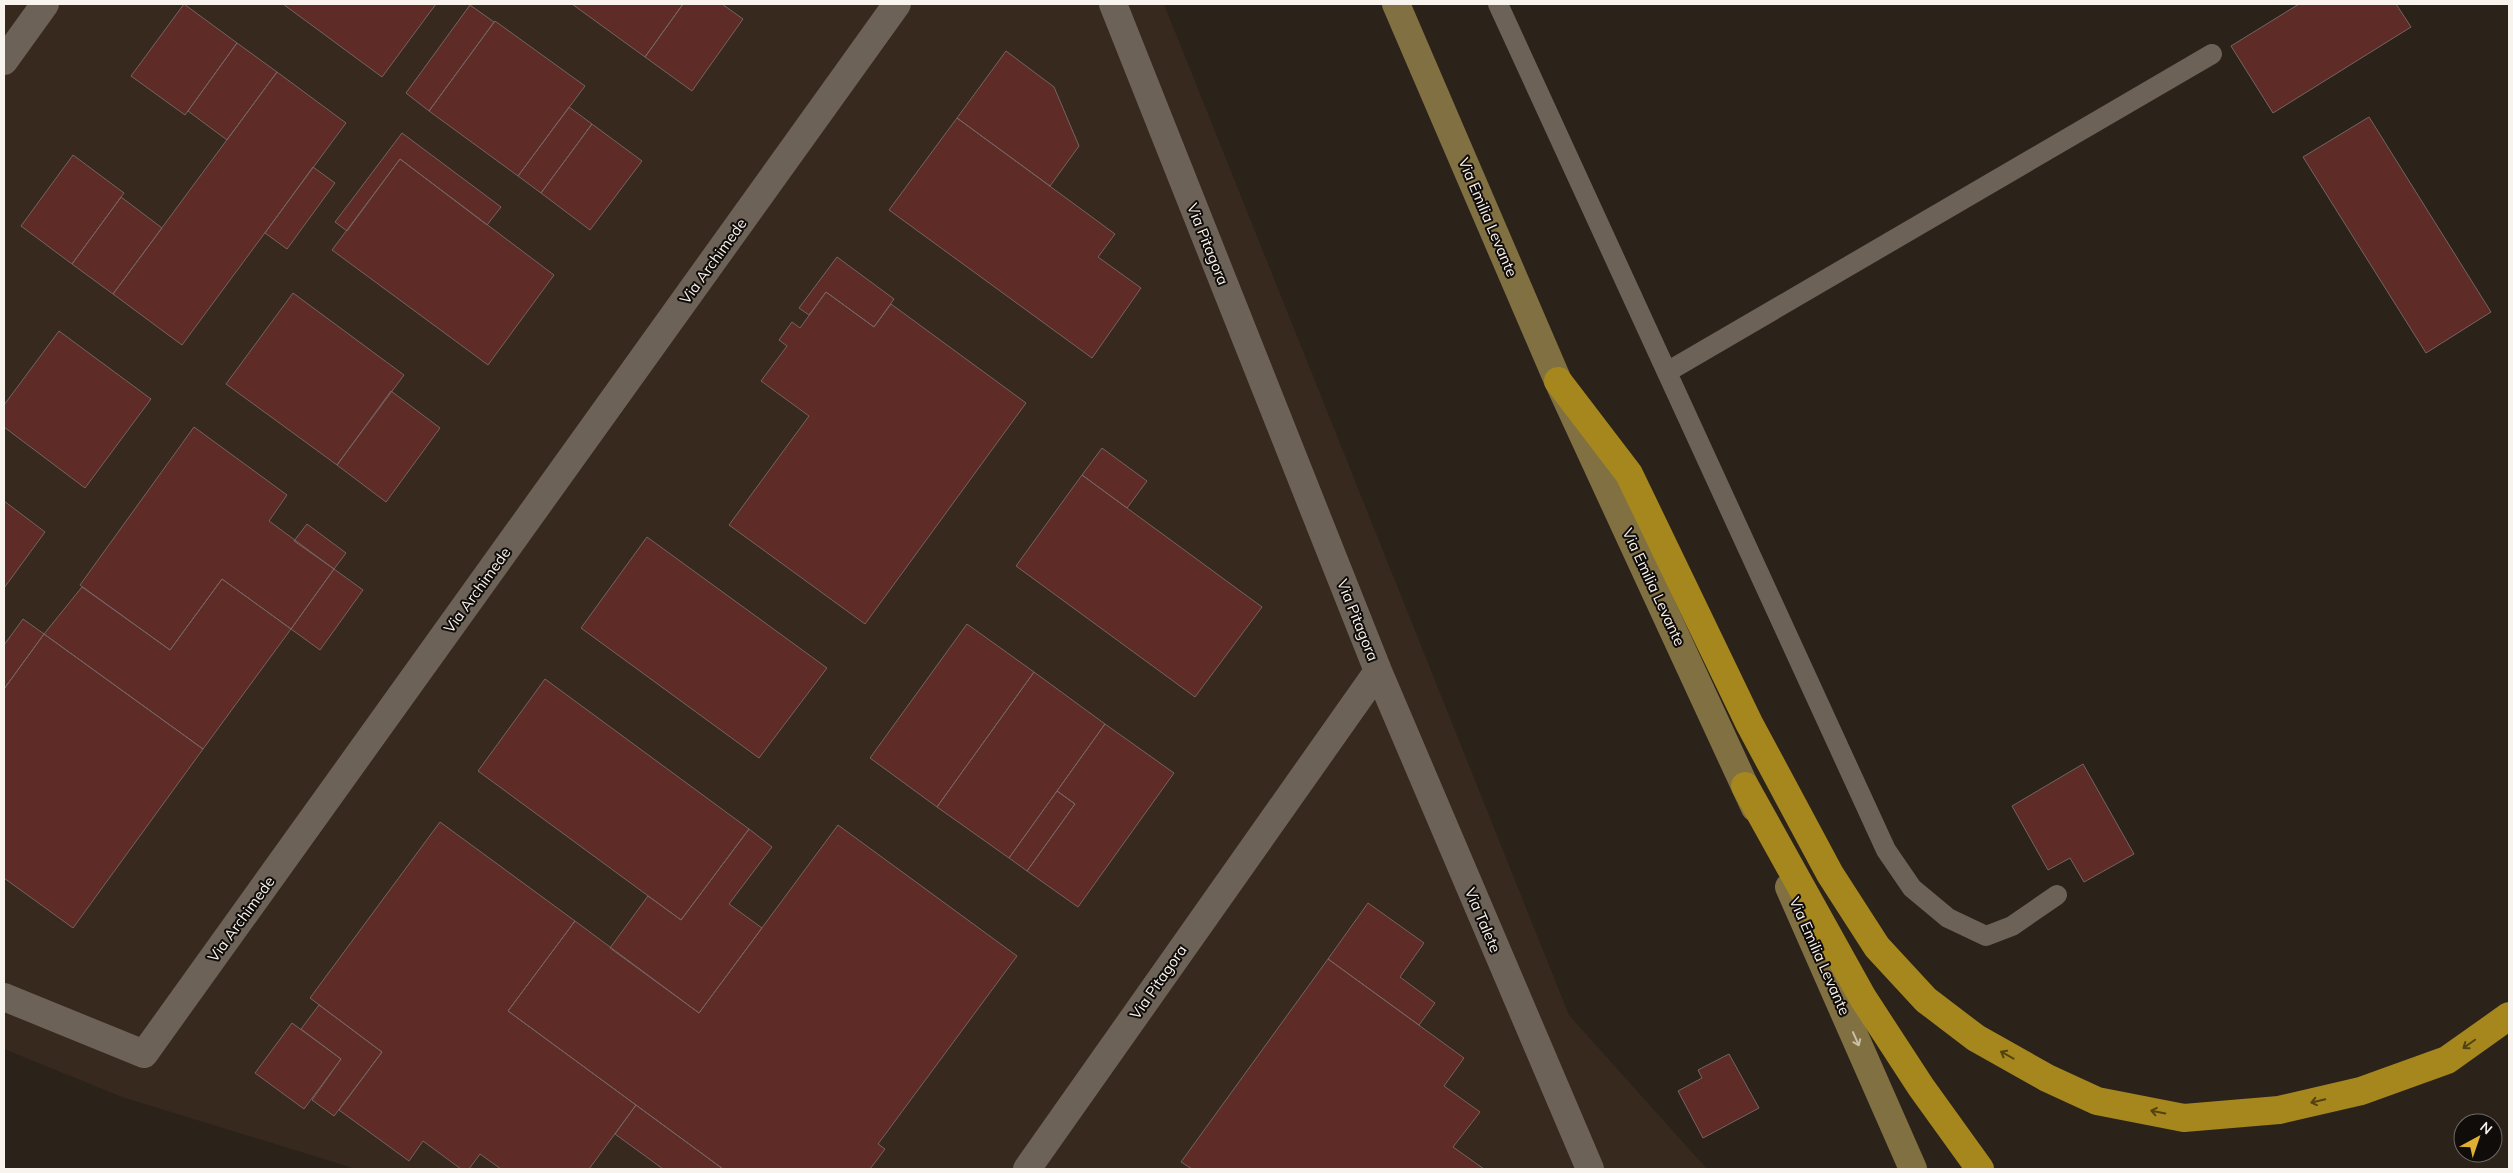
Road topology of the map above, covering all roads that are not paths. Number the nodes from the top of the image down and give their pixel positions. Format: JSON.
{"nodes":[{"id":1,"x":45,"y":4,"type":"edge"},
{"id":2,"x":897,"y":4,"type":"edge"},
{"id":3,"x":1113,"y":4,"type":"edge"},
{"id":4,"x":1396,"y":4,"type":"edge"},
{"id":5,"x":1498,"y":4,"type":"edge"},
{"id":6,"x":2212,"y":54,"type":"dead end"},
{"id":7,"x":4,"y":60,"type":"edge"},
{"id":8,"x":1667,"y":372,"type":"junction"},
{"id":9,"x":1558,"y":381,"type":"junction"},
{"id":10,"x":1378,"y":671,"type":"junction"},
{"id":11,"x":1746,"y":786,"type":"junction"},
{"id":12,"x":2057,"y":895,"type":"dead end"},
{"id":13,"x":4,"y":997,"type":"edge"},
{"id":14,"x":2509,"y":1016,"type":"edge"},
{"id":15,"x":1027,"y":1169,"type":"edge"},
{"id":16,"x":1590,"y":1169,"type":"edge"},
{"id":17,"x":1913,"y":1169,"type":"edge"},
{"id":18,"x":1980,"y":1169,"type":"edge"}],
"edges":[{"from":1,"to":7,"type":"street"},
{"from":2,"to":13,"type":"street","name":"Via Archimede"},
{"from":3,"to":10,"type":"street","name":"Via Pitagora"},
{"from":4,"to":9,"type":"main road","name":"Via Emilia Levante"},
{"from":5,"to":8,"type":"lane"},
{"from":6,"to":8,"type":"lane"},
{"from":8,"to":12,"type":"lane"},
{"from":9,"to":11,"type":"main road","name":"Via Emilia Levante"},
{"from":14,"to":9,"type":"highway","one_way":true},
{"from":10,"to":15,"type":"street","name":"Via Pitagora"},
{"from":10,"to":16,"type":"street","name":"Via Talete"},
{"from":11,"to":17,"type":"main road","name":"Via Emilia Levante","one_way":true},
{"from":11,"to":18,"type":"highway"}]}
